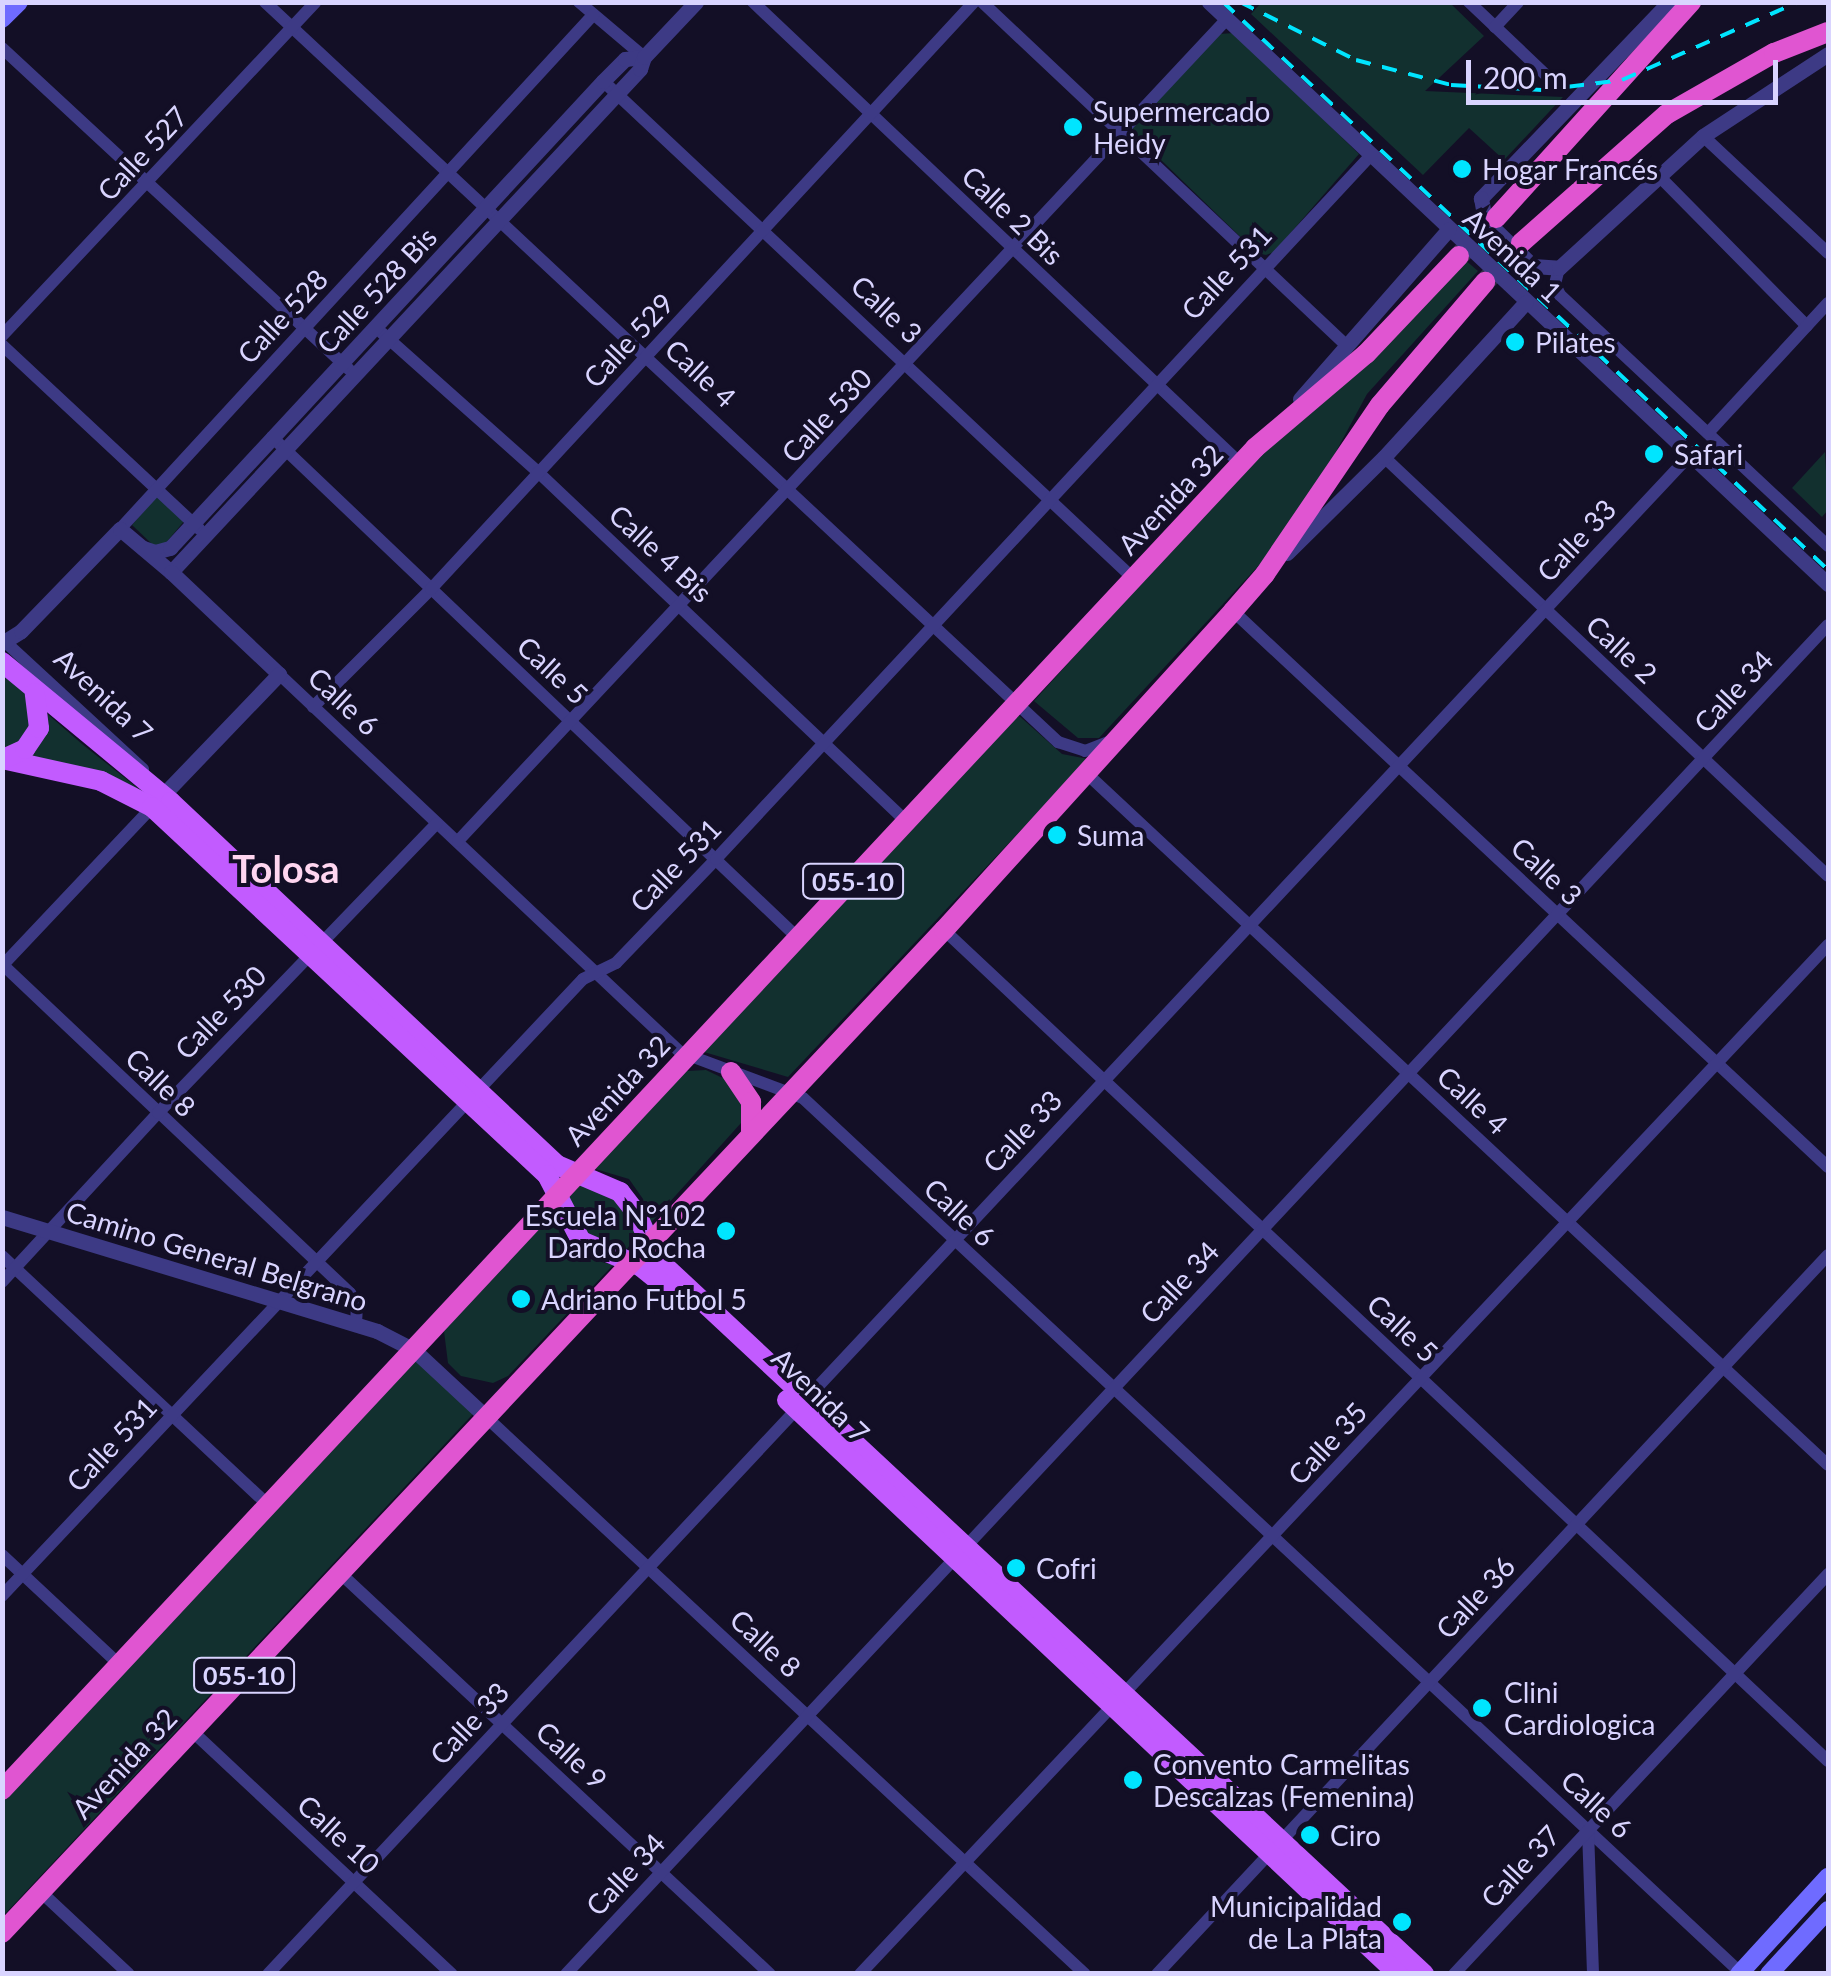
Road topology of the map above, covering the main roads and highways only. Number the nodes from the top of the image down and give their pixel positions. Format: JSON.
{"nodes":[{"id":1,"x":19,"y":2,"type":"edge"},
{"id":2,"x":1691,"y":2,"type":"edge"},
{"id":3,"x":2,"y":20,"type":"edge"},
{"id":4,"x":1828,"y":32,"type":"edge"},
{"id":5,"x":1488,"y":212,"type":"tunnel mouth"},
{"id":6,"x":1521,"y":243,"type":"tunnel mouth"},
{"id":7,"x":1460,"y":256,"type":"tunnel mouth"},
{"id":8,"x":1484,"y":282,"type":"tunnel mouth"},
{"id":9,"x":3,"y":647,"type":"edge"},
{"id":10,"x":35,"y":692,"type":"junction"},
{"id":11,"x":3,"y":759,"type":"edge"},
{"id":12,"x":158,"y":801,"type":"junction"},
{"id":13,"x":730,"y":1072,"type":"road end"},
{"id":14,"x":473,"y":1094,"type":"junction"},
{"id":15,"x":751,"y":1134,"type":"junction"},
{"id":16,"x":576,"y":1175,"type":"junction"},
{"id":17,"x":559,"y":1194,"type":"junction"},
{"id":18,"x":648,"y":1244,"type":"junction"},
{"id":19,"x":630,"y":1263,"type":"junction"},
{"id":20,"x":801,"y":1404,"type":"junction"},
{"id":21,"x":2,"y":1790,"type":"edge"},
{"id":22,"x":1276,"y":1847,"type":"junction"},
{"id":23,"x":1828,"y":1877,"type":"edge"},
{"id":24,"x":1828,"y":1910,"type":"edge"},
{"id":25,"x":2,"y":1933,"type":"edge"},
{"id":26,"x":1740,"y":1973,"type":"edge"},
{"id":27,"x":1398,"y":1974,"type":"edge"},
{"id":28,"x":1424,"y":1974,"type":"edge"},
{"id":29,"x":1769,"y":1974,"type":"edge"}],
"edges":[{"from":1,"to":3,"type":"main road"},
{"from":2,"to":5,"type":"highway"},
{"from":4,"to":6,"type":"highway"},
{"from":7,"to":16,"type":"highway","name":"Avenida 32","number":"055-10"},
{"from":8,"to":15,"type":"highway","name":"Avenida 32","number":"055-10"},
{"from":9,"to":10,"type":"main road","name":"Avenida 7"},
{"from":10,"to":11,"type":"main road"},
{"from":10,"to":12,"type":"main road","name":"Avenida 7"},
{"from":11,"to":12,"type":"main road","name":"Avenida 7"},
{"from":12,"to":14,"type":"main road","name":"Avenida 7"},
{"from":13,"to":15,"type":"highway"},
{"from":14,"to":16,"type":"main road","name":"Avenida 7"},
{"from":14,"to":17,"type":"main road","name":"Avenida 7"},
{"from":15,"to":18,"type":"highway","name":"Avenida 32","number":"055-10"},
{"from":16,"to":17,"type":"highway","name":"Avenida 32","number":"055-10"},
{"from":16,"to":18,"type":"main road","name":"Avenida 7"},
{"from":17,"to":19,"type":"main road","name":"Avenida 7"},
{"from":17,"to":21,"type":"highway","name":"Avenida 32","number":"055-10"},
{"from":18,"to":19,"type":"highway","name":"Avenida 32","number":"055-10"},
{"from":18,"to":20,"type":"main road","name":"Avenida 7"},
{"from":19,"to":20,"type":"main road","name":"Avenida 7"},
{"from":19,"to":25,"type":"highway","name":"Avenida 32","number":"055-10"},
{"from":20,"to":22,"type":"main road","name":"Avenida 7"},
{"from":22,"to":27,"type":"main road","name":"Avenida 7"},
{"from":22,"to":28,"type":"main road","name":"Avenida 7"},
{"from":23,"to":26,"type":"main road"},
{"from":24,"to":29,"type":"main road"}]}
